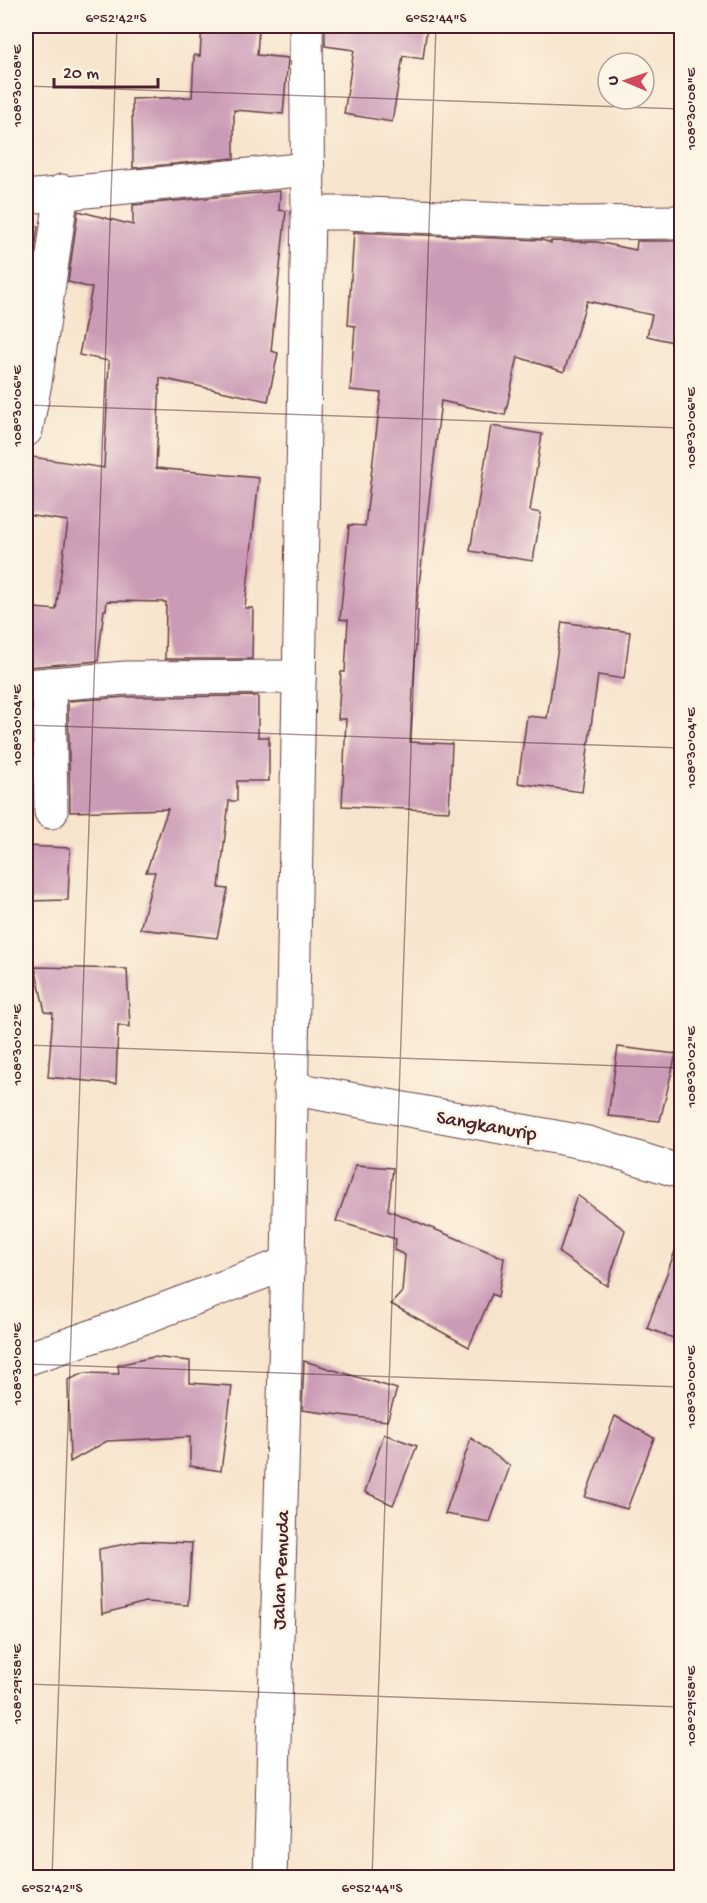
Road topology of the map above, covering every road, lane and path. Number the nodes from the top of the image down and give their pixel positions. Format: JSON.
{"nodes":[{"id":1,"x":306,"y":26,"type":"edge"},
{"id":2,"x":308,"y":169,"type":"junction"},
{"id":3,"x":62,"y":191,"type":"junction"},
{"id":4,"x":26,"y":196,"type":"edge"},
{"id":5,"x":308,"y":213,"type":"junction"},
{"id":6,"x":681,"y":222,"type":"edge"},
{"id":7,"x":26,"y":430,"type":"edge"},
{"id":8,"x":299,"y":677,"type":"junction"},
{"id":9,"x":37,"y":685,"type":"edge"},
{"id":10,"x":51,"y":812,"type":"dead end"},
{"id":11,"x":291,"y":1088,"type":"junction"},
{"id":12,"x":681,"y":1172,"type":"edge"},
{"id":13,"x":288,"y":1263,"type":"junction"},
{"id":14,"x":26,"y":1359,"type":"edge"},
{"id":15,"x":270,"y":1878,"type":"edge"}],
"edges":[{"from":1,"to":2,"type":"street","name":"Jalan Pemuda"},
{"from":2,"to":3,"type":"street"},
{"from":2,"to":5,"type":"street","name":"Jalan Pemuda"},
{"from":3,"to":4,"type":"street"},
{"from":3,"to":7,"type":"street"},
{"from":5,"to":6,"type":"street"},
{"from":5,"to":8,"type":"street","name":"Jalan Pemuda"},
{"from":8,"to":9,"type":"street"},
{"from":8,"to":11,"type":"street","name":"Jalan Pemuda"},
{"from":9,"to":10,"type":"street"},
{"from":11,"to":12,"type":"street","name":"Sangkanurip"},
{"from":11,"to":13,"type":"street","name":"Jalan Pemuda"},
{"from":13,"to":14,"type":"street"},
{"from":13,"to":15,"type":"street","name":"Jalan Pemuda"}]}
